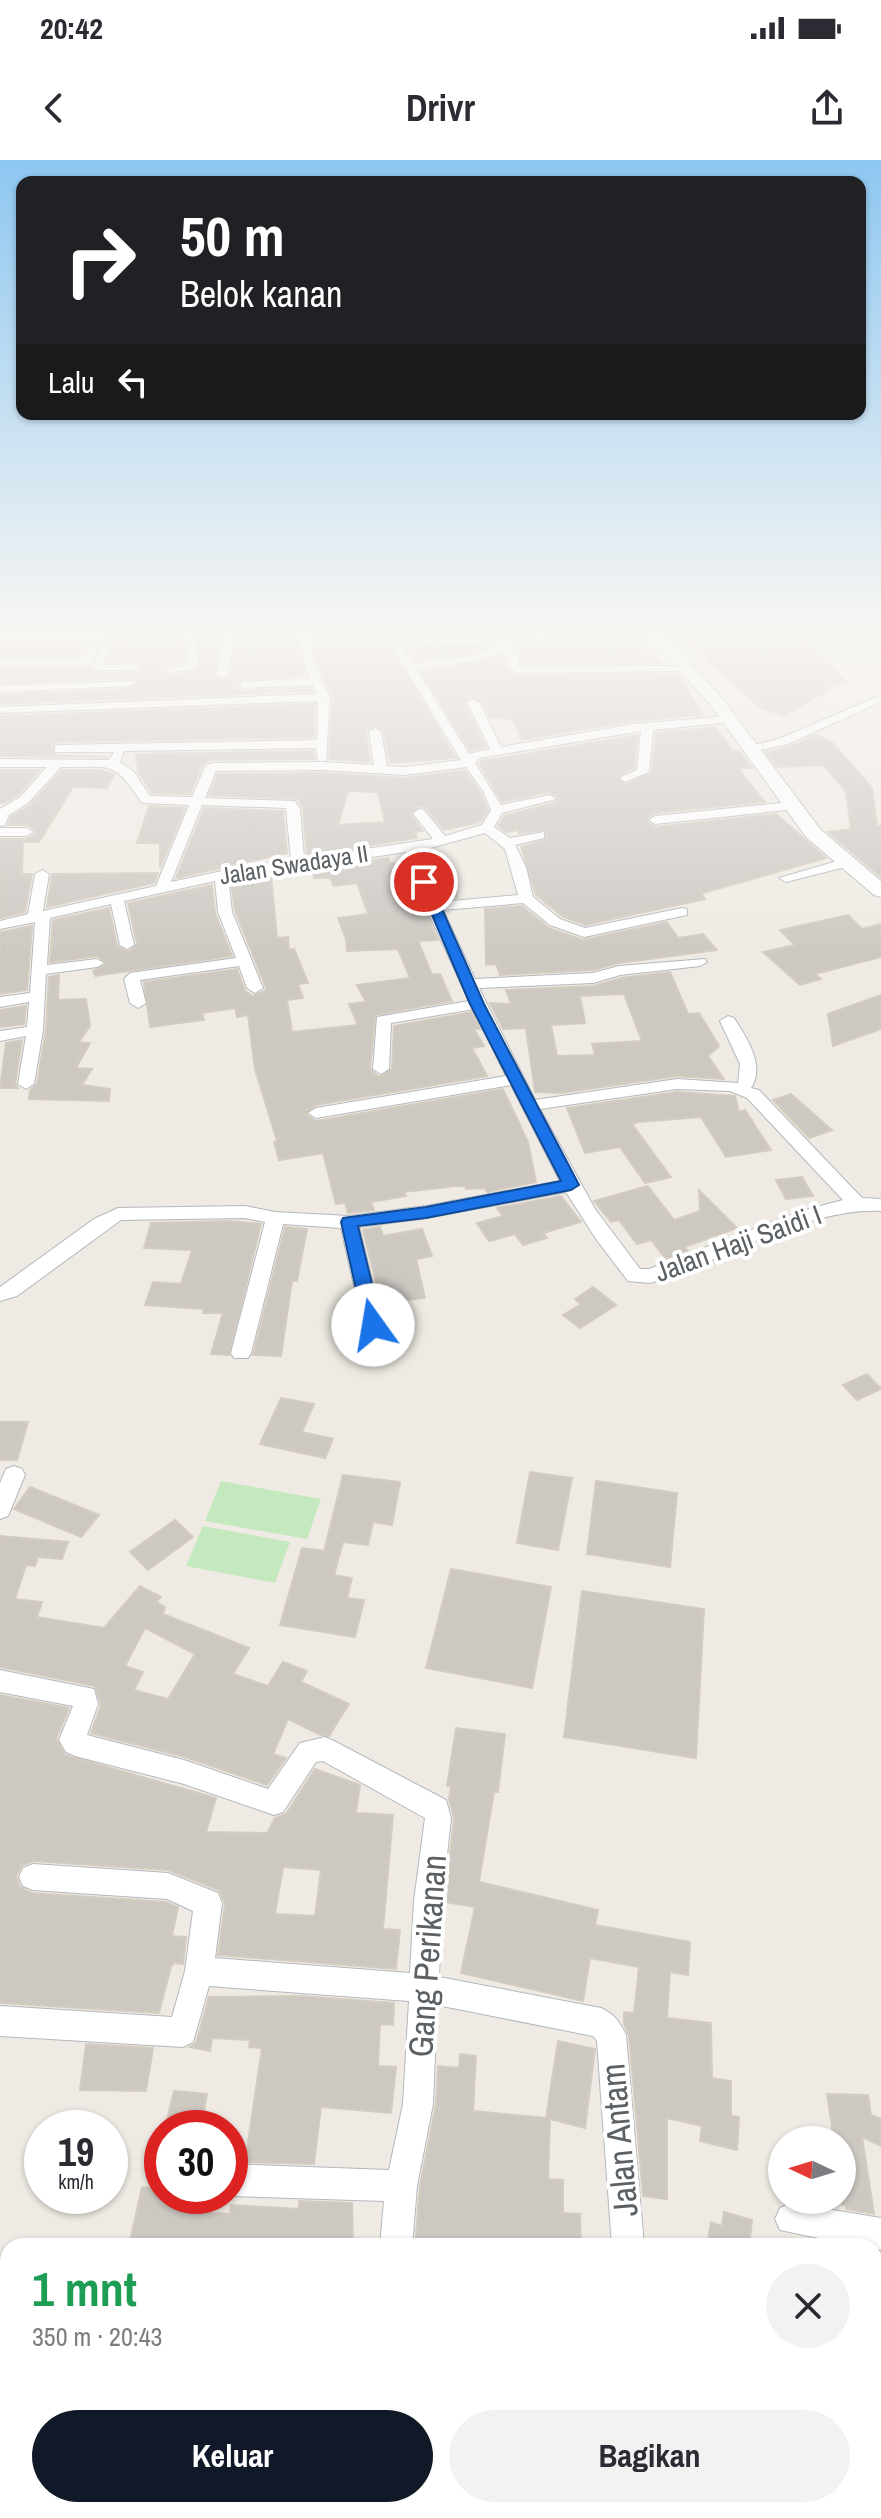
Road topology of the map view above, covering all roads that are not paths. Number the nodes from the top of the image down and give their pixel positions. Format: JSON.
{"nodes":[{"id":1,"x":321,"y":737,"type":"edge"},
{"id":2,"x":376,"y":737,"type":"edge"},
{"id":3,"x":453,"y":737,"type":"edge"},
{"id":4,"x":490,"y":737,"type":"edge"},
{"id":5,"x":578,"y":737,"type":"edge"},
{"id":6,"x":646,"y":737,"type":"edge"},
{"id":7,"x":742,"y":737,"type":"edge"},
{"id":8,"x":793,"y":737,"type":"edge"},
{"id":9,"x":321,"y":744,"type":"junction"},
{"id":10,"x":750,"y":748,"type":"junction"},
{"id":11,"x":59,"y":749,"type":"dead end"},
{"id":12,"x":120,"y":749,"type":"junction"},
{"id":13,"x":496,"y":749,"type":"junction"},
{"id":14,"x":0,"y":763,"type":"edge"},
{"id":15,"x":469,"y":763,"type":"junction"},
{"id":16,"x":57,"y":764,"type":"junction"},
{"id":17,"x":113,"y":764,"type":"junction"},
{"id":18,"x":322,"y":766,"type":"junction"},
{"id":19,"x":381,"y":770,"type":"junction"},
{"id":20,"x":625,"y":778,"type":"dead end"},
{"id":21,"x":550,"y":799,"type":"dead end"},
{"id":22,"x":197,"y":800,"type":"junction"},
{"id":23,"x":791,"y":806,"type":"junction"},
{"id":24,"x":497,"y":810,"type":"junction"},
{"id":25,"x":419,"y":813,"type":"dead end"},
{"id":26,"x":655,"y":820,"type":"dead end"},
{"id":27,"x":0,"y":822,"type":"edge"},
{"id":28,"x":487,"y":828,"type":"junction"},
{"id":29,"x":0,"y":832,"type":"edge"},
{"id":30,"x":26,"y":832,"type":"dead end"},
{"id":31,"x":539,"y":835,"type":"dead end"},
{"id":32,"x":442,"y":841,"type":"junction"},
{"id":33,"x":508,"y":843,"type":"junction"},
{"id":34,"x":411,"y":848,"type":"junction"},
{"id":35,"x":298,"y":863,"type":"junction"},
{"id":36,"x":844,"y":863,"type":"junction"},
{"id":37,"x":42,"y":874,"type":"dead end"},
{"id":38,"x":221,"y":876,"type":"junction"},
{"id":39,"x":786,"y":878,"type":"dead end"},
{"id":40,"x":161,"y":891,"type":"junction"},
{"id":41,"x":881,"y":891,"type":"edge"},
{"id":42,"x":526,"y":899,"type":"junction"},
{"id":43,"x":117,"y":901,"type":"junction"},
{"id":44,"x":433,"y":907,"type":"junction"},
{"id":45,"x":682,"y":912,"type":"dead end"},
{"id":46,"x":39,"y":917,"type":"junction"},
{"id":47,"x":0,"y":925,"type":"edge"},
{"id":48,"x":127,"y":945,"type":"dead end"},
{"id":49,"x":243,"y":961,"type":"junction"},
{"id":50,"x":700,"y":962,"type":"dead end"},
{"id":51,"x":97,"y":963,"type":"dead end"},
{"id":52,"x":39,"y":970,"type":"junction"},
{"id":53,"x":467,"y":984,"type":"junction"},
{"id":54,"x":255,"y":988,"type":"dead end"},
{"id":55,"x":37,"y":996,"type":"junction"},
{"id":56,"x":0,"y":1002,"type":"edge"},
{"id":57,"x":138,"y":1003,"type":"dead end"},
{"id":58,"x":477,"y":1004,"type":"junction"},
{"id":59,"x":728,"y":1021,"type":"dead end"},
{"id":60,"x":35,"y":1030,"type":"junction"},
{"id":61,"x":0,"y":1036,"type":"edge"},
{"id":62,"x":381,"y":1069,"type":"dead end"},
{"id":63,"x":516,"y":1079,"type":"junction"},
{"id":64,"x":26,"y":1084,"type":"dead end"},
{"id":65,"x":743,"y":1088,"type":"junction"},
{"id":66,"x":530,"y":1106,"type":"junction"},
{"id":67,"x":316,"y":1113,"type":"dead end"},
{"id":68,"x":571,"y":1185,"type":"junction"},
{"id":69,"x":856,"y":1203,"type":"junction"},
{"id":70,"x":881,"y":1205,"type":"edge"},
{"id":71,"x":275,"y":1218,"type":"junction"},
{"id":72,"x":349,"y":1222,"type":"junction"},
{"id":73,"x":0,"y":1294,"type":"edge"},
{"id":74,"x":373,"y":1325,"type":"dead end"},
{"id":75,"x":241,"y":1353,"type":"dead end"},
{"id":76,"x":10,"y":1467,"type":"edge"},
{"id":77,"x":0,"y":1510,"type":"edge"},
{"id":78,"x":0,"y":1681,"type":"edge"},
{"id":79,"x":33,"y":1877,"type":"dead end"},
{"id":80,"x":199,"y":1971,"type":"junction"},
{"id":81,"x":423,"y":1988,"type":"junction"},
{"id":82,"x":0,"y":2021,"type":"edge"},
{"id":83,"x":248,"y":2181,"type":"edge"},
{"id":84,"x":401,"y":2186,"type":"junction"},
{"id":85,"x":791,"y":2219,"type":"dead end"},
{"id":86,"x":881,"y":2234,"type":"edge"},
{"id":87,"x":397,"y":2238,"type":"edge"},
{"id":88,"x":627,"y":2238,"type":"edge"}],
"edges":[{"from":1,"to":9,"type":"street"},
{"from":2,"to":19,"type":"street"},
{"from":3,"to":15,"type":"street"},
{"from":4,"to":13,"type":"street"},
{"from":5,"to":13,"type":"street"},
{"from":6,"to":20,"type":"street"},
{"from":7,"to":10,"type":"street"},
{"from":8,"to":10,"type":"street"},
{"from":9,"to":12,"type":"street"},
{"from":9,"to":18,"type":"street"},
{"from":10,"to":23,"type":"street"},
{"from":11,"to":12,"type":"street"},
{"from":12,"to":17,"type":"street"},
{"from":13,"to":15,"type":"street"},
{"from":14,"to":16,"type":"street"},
{"from":15,"to":19,"type":"street"},
{"from":15,"to":24,"type":"street"},
{"from":16,"to":17,"type":"street"},
{"from":16,"to":27,"type":"street"},
{"from":17,"to":22,"type":"street"},
{"from":18,"to":19,"type":"street"},
{"from":18,"to":22,"type":"street"},
{"from":21,"to":24,"type":"street"},
{"from":22,"to":35,"type":"street"},
{"from":22,"to":40,"type":"street"},
{"from":23,"to":26,"type":"street"},
{"from":23,"to":36,"type":"street"},
{"from":24,"to":28,"type":"street"},
{"from":25,"to":32,"type":"street"},
{"from":28,"to":32,"type":"street","name":"Jalan Swadaya II"},
{"from":28,"to":33,"type":"street"},
{"from":29,"to":30,"type":"street"},
{"from":31,"to":33,"type":"street"},
{"from":32,"to":34,"type":"street","name":"Jalan Swadaya II"},
{"from":33,"to":42,"type":"street"},
{"from":34,"to":35,"type":"street","name":"Jalan Swadaya II"},
{"from":34,"to":44,"type":"street"},
{"from":35,"to":38,"type":"street","name":"Jalan Swadaya II"},
{"from":36,"to":39,"type":"street"},
{"from":36,"to":41,"type":"street"},
{"from":37,"to":46,"type":"street"},
{"from":38,"to":40,"type":"street","name":"Jalan Swadaya II"},
{"from":38,"to":49,"type":"street"},
{"from":40,"to":43,"type":"street","name":"Jalan Swadaya II"},
{"from":42,"to":44,"type":"street"},
{"from":42,"to":45,"type":"street"},
{"from":43,"to":46,"type":"street","name":"Jalan Swadaya II"},
{"from":43,"to":48,"type":"street"},
{"from":44,"to":53,"type":"street"},
{"from":46,"to":47,"type":"street","name":"Jalan Swadaya II"},
{"from":46,"to":52,"type":"street"},
{"from":49,"to":54,"type":"street"},
{"from":49,"to":57,"type":"street"},
{"from":50,"to":53,"type":"street"},
{"from":51,"to":52,"type":"street"},
{"from":52,"to":55,"type":"street"},
{"from":53,"to":58,"type":"street"},
{"from":55,"to":56,"type":"street"},
{"from":55,"to":60,"type":"street"},
{"from":58,"to":62,"type":"street"},
{"from":58,"to":63,"type":"street"},
{"from":59,"to":65,"type":"street"},
{"from":60,"to":61,"type":"street"},
{"from":60,"to":64,"type":"street"},
{"from":63,"to":66,"type":"street"},
{"from":63,"to":67,"type":"street"},
{"from":65,"to":66,"type":"street"},
{"from":65,"to":69,"type":"street"},
{"from":66,"to":68,"type":"street"},
{"from":68,"to":69,"type":"street","name":"Jalan Haji Saidi I"},
{"from":68,"to":72,"type":"street"},
{"from":69,"to":70,"type":"street"},
{"from":71,"to":72,"type":"street"},
{"from":71,"to":73,"type":"street"},
{"from":71,"to":75,"type":"street"},
{"from":72,"to":74,"type":"street"},
{"from":76,"to":77,"type":"street"},
{"from":78,"to":81,"type":"street","name":"Gang Perikanan"},
{"from":79,"to":80,"type":"street"},
{"from":80,"to":81,"type":"street"},
{"from":80,"to":82,"type":"street"},
{"from":81,"to":84,"type":"street","name":"Gang Perikanan"},
{"from":81,"to":88,"type":"street","name":"Jalan Antam"},
{"from":83,"to":84,"type":"street"},
{"from":84,"to":87,"type":"street","name":"Gang Perikanan"},
{"from":85,"to":86,"type":"street"}]}
